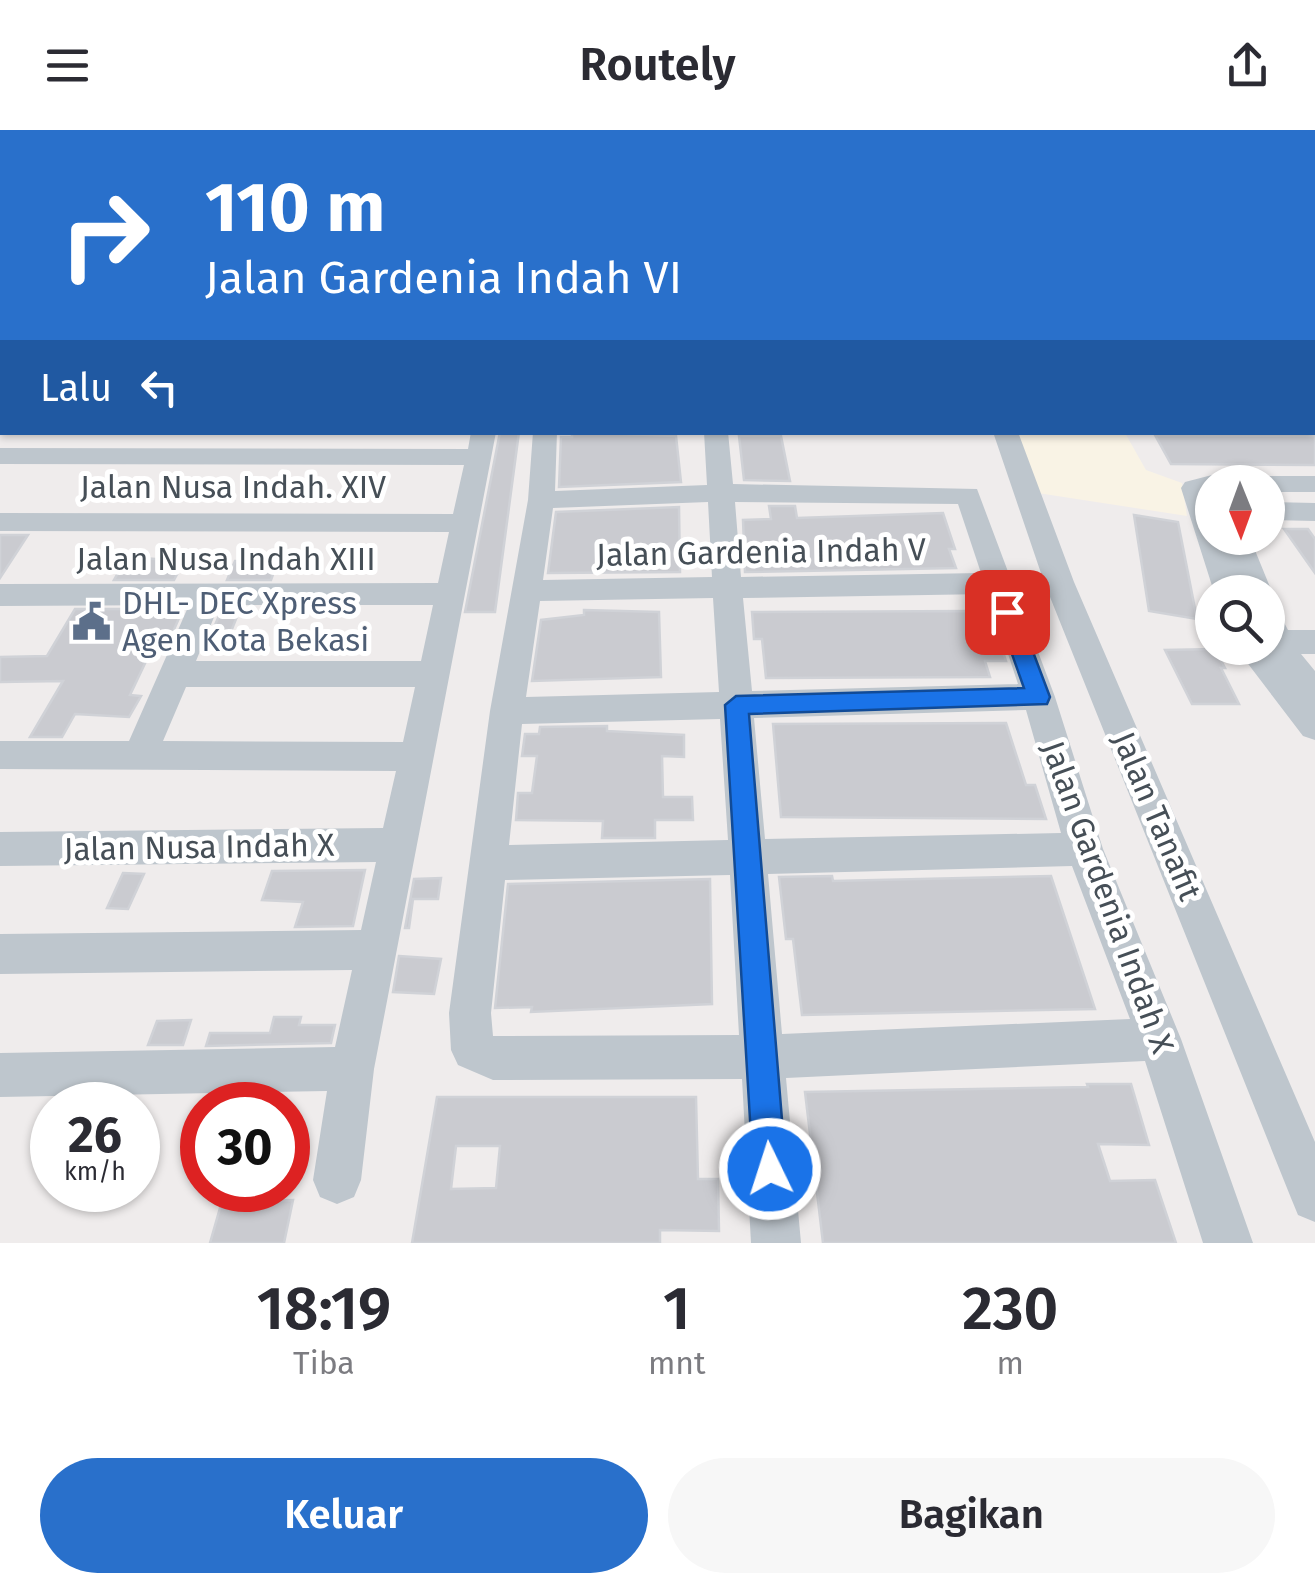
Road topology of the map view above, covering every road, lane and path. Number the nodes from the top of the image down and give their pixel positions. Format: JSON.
{"nodes":[{"id":1,"x":51,"y":435,"type":"edge"},
{"id":2,"x":545,"y":435,"type":"edge"},
{"id":3,"x":716,"y":435,"type":"edge"},
{"id":4,"x":1006,"y":435,"type":"edge"},
{"id":5,"x":477,"y":451,"type":"edge"},
{"id":6,"x":0,"y":456,"type":"edge"},
{"id":7,"x":38,"y":456,"type":"junction"},
{"id":8,"x":1285,"y":484,"type":"edge"},
{"id":9,"x":1315,"y":484,"type":"edge"},
{"id":10,"x":721,"y":494,"type":"junction"},
{"id":11,"x":541,"y":500,"type":"junction"},
{"id":12,"x":1285,"y":511,"type":"edge"},
{"id":13,"x":1315,"y":512,"type":"edge"},
{"id":14,"x":0,"y":522,"type":"edge"},
{"id":15,"x":466,"y":523,"type":"junction"},
{"id":16,"x":997,"y":583,"type":"junction"},
{"id":17,"x":727,"y":587,"type":"junction"},
{"id":18,"x":526,"y":592,"type":"junction"},
{"id":19,"x":209,"y":594,"type":"junction"},
{"id":20,"x":453,"y":594,"type":"junction"},
{"id":21,"x":0,"y":595,"type":"edge"},
{"id":22,"x":1285,"y":640,"type":"edge"},
{"id":23,"x":1315,"y":642,"type":"edge"},
{"id":24,"x":1285,"y":662,"type":"edge"},
{"id":25,"x":175,"y":674,"type":"junction"},
{"id":26,"x":436,"y":674,"type":"junction"},
{"id":27,"x":1304,"y":686,"type":"edge"},
{"id":28,"x":1039,"y":697,"type":"junction"},
{"id":29,"x":736,"y":705,"type":"junction"},
{"id":30,"x":507,"y":711,"type":"junction"},
{"id":31,"x":1315,"y":726,"type":"edge"},
{"id":32,"x":0,"y":754,"type":"edge"},
{"id":33,"x":140,"y":755,"type":"junction"},
{"id":34,"x":420,"y":757,"type":"junction"},
{"id":35,"x":398,"y":845,"type":"junction"},
{"id":36,"x":1084,"y":848,"type":"junction"},
{"id":37,"x":0,"y":849,"type":"edge"},
{"id":38,"x":747,"y":854,"type":"junction"},
{"id":39,"x":488,"y":864,"type":"junction"},
{"id":40,"x":377,"y":950,"type":"junction"},
{"id":41,"x":0,"y":954,"type":"edge"},
{"id":42,"x":1159,"y":1039,"type":"junction"},
{"id":43,"x":761,"y":1057,"type":"junction"},
{"id":44,"x":352,"y":1069,"type":"junction"},
{"id":45,"x":0,"y":1075,"type":"edge"},
{"id":46,"x":337,"y":1180,"type":"dead end"},
{"id":47,"x":1315,"y":1198,"type":"edge"},
{"id":48,"x":776,"y":1243,"type":"edge"},
{"id":49,"x":1228,"y":1243,"type":"edge"}],
"edges":[{"from":1,"to":7,"type":"street"},
{"from":2,"to":11,"type":"street"},
{"from":3,"to":10,"type":"street"},
{"from":4,"to":47,"type":"street","name":"Jalan Tanafit"},
{"from":5,"to":7,"type":"street"},
{"from":5,"to":15,"type":"street"},
{"from":6,"to":7,"type":"street"},
{"from":8,"to":9,"type":"street"},
{"from":10,"to":11,"type":"street"},
{"from":10,"to":16,"type":"street","name":"Jalan Gardenia Indah X"},
{"from":10,"to":17,"type":"street"},
{"from":11,"to":18,"type":"street"},
{"from":12,"to":13,"type":"street"},
{"from":14,"to":15,"type":"street","name":"Jalan Nusa Indah. XIV"},
{"from":15,"to":20,"type":"street"},
{"from":16,"to":17,"type":"street","name":"Jalan Gardenia Indah V"},
{"from":16,"to":28,"type":"street","name":"Jalan Gardenia Indah X"},
{"from":17,"to":18,"type":"street","name":"Jalan Gardenia Indah V"},
{"from":17,"to":29,"type":"street"},
{"from":18,"to":30,"type":"street"},
{"from":19,"to":20,"type":"street","name":"Jalan Nusa Indah XIII"},
{"from":19,"to":21,"type":"street","name":"Jalan Nusa Indah XIII"},
{"from":19,"to":25,"type":"street"},
{"from":20,"to":26,"type":"street"},
{"from":22,"to":23,"type":"street"},
{"from":24,"to":27,"type":"street"},
{"from":25,"to":26,"type":"street"},
{"from":25,"to":33,"type":"street"},
{"from":26,"to":34,"type":"street"},
{"from":27,"to":31,"type":"street"},
{"from":28,"to":29,"type":"street"},
{"from":28,"to":36,"type":"street","name":"Jalan Gardenia Indah X"},
{"from":29,"to":30,"type":"street"},
{"from":29,"to":38,"type":"street"},
{"from":30,"to":39,"type":"street"},
{"from":32,"to":33,"type":"street"},
{"from":33,"to":34,"type":"street"},
{"from":34,"to":35,"type":"street"},
{"from":35,"to":37,"type":"street","name":"Jalan Nusa Indah X"},
{"from":35,"to":40,"type":"street"},
{"from":36,"to":38,"type":"street"},
{"from":36,"to":42,"type":"street","name":"Jalan Gardenia Indah X"},
{"from":38,"to":39,"type":"street"},
{"from":38,"to":43,"type":"street"},
{"from":39,"to":43,"type":"street"},
{"from":40,"to":41,"type":"street"},
{"from":40,"to":44,"type":"street"},
{"from":42,"to":43,"type":"street"},
{"from":42,"to":49,"type":"street","name":"Jalan Gardenia Indah X"},
{"from":43,"to":48,"type":"street"},
{"from":44,"to":45,"type":"street"},
{"from":44,"to":46,"type":"street"}]}
